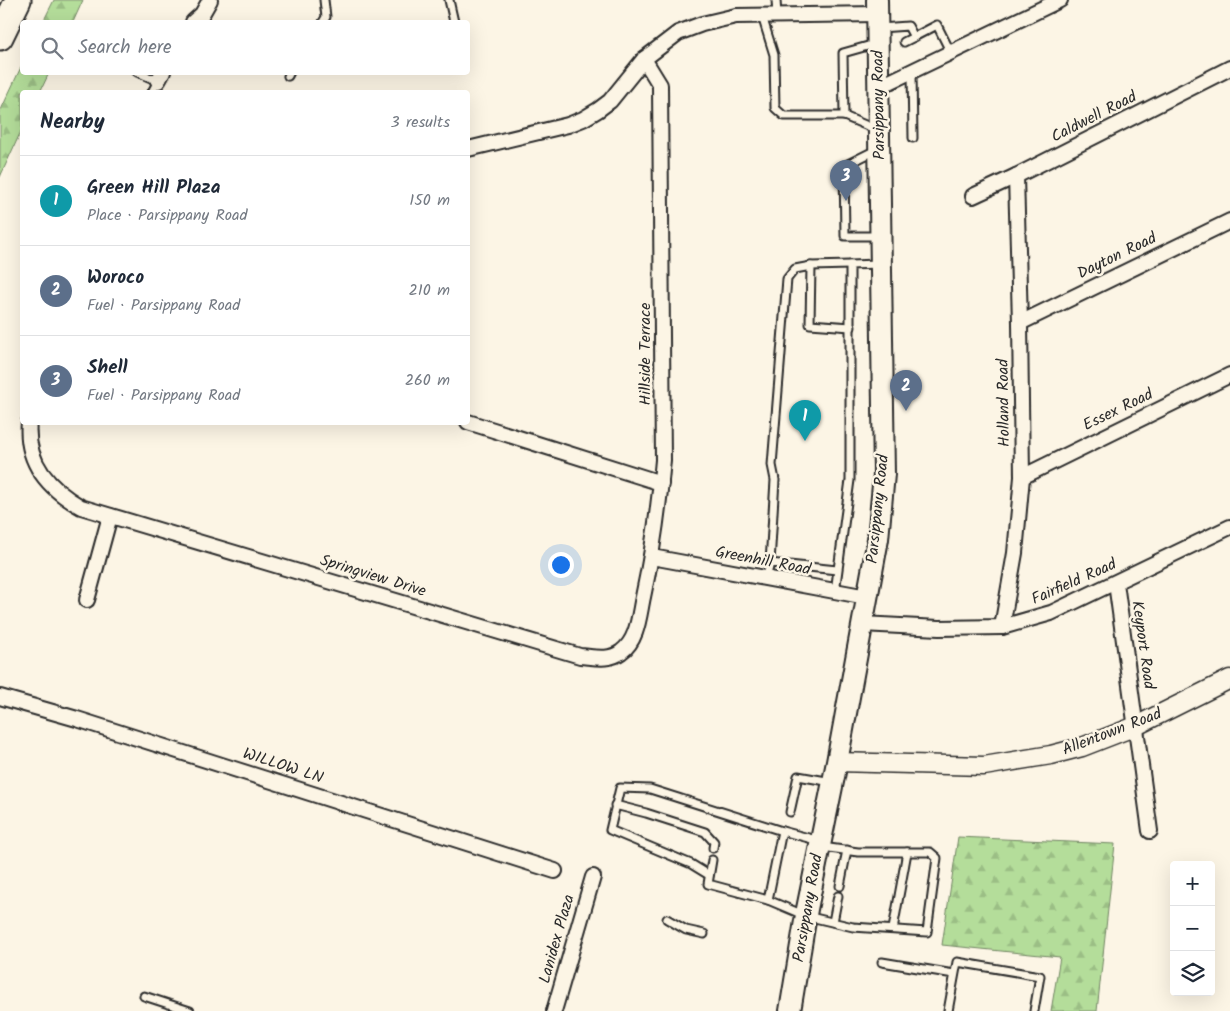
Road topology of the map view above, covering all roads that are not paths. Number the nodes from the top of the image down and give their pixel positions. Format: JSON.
{"nodes":[{"id":1,"x":18,"y":0,"type":"edge"},
{"id":2,"x":324,"y":0,"type":"edge"},
{"id":3,"x":449,"y":0,"type":"edge"},
{"id":4,"x":776,"y":0,"type":"edge"},
{"id":5,"x":1060,"y":0,"type":"edge"},
{"id":6,"x":207,"y":3,"type":"edge"},
{"id":7,"x":879,"y":15,"type":"edge"},
{"id":8,"x":762,"y":16,"type":"junction"},
{"id":9,"x":778,"y":16,"type":"junction"},
{"id":10,"x":195,"y":20,"type":"edge"},
{"id":11,"x":324,"y":20,"type":"edge"},
{"id":12,"x":454,"y":20,"type":"edge"},
{"id":13,"x":0,"y":37,"type":"edge"},
{"id":14,"x":914,"y":37,"type":"junction"},
{"id":15,"x":904,"y":42,"type":"dead end"},
{"id":16,"x":952,"y":53,"type":"junction"},
{"id":17,"x":644,"y":59,"type":"junction"},
{"id":18,"x":1230,"y":68,"type":"edge"},
{"id":19,"x":912,"y":72,"type":"junction"},
{"id":20,"x":143,"y":75,"type":"edge"},
{"id":21,"x":158,"y":82,"type":"edge"},
{"id":22,"x":879,"y":87,"type":"junction"},
{"id":23,"x":844,"y":116,"type":"junction"},
{"id":24,"x":913,"y":138,"type":"dead end"},
{"id":25,"x":880,"y":140,"type":"junction"},
{"id":26,"x":470,"y":150,"type":"edge"},
{"id":27,"x":1016,"y":176,"type":"junction"},
{"id":28,"x":973,"y":196,"type":"dead end"},
{"id":29,"x":1230,"y":221,"type":"edge"},
{"id":30,"x":882,"y":236,"type":"junction"},
{"id":31,"x":882,"y":264,"type":"junction"},
{"id":32,"x":850,"y":265,"type":"junction"},
{"id":33,"x":811,"y":266,"type":"junction"},
{"id":34,"x":1020,"y":323,"type":"junction"},
{"id":35,"x":851,"y":327,"type":"junction"},
{"id":36,"x":1230,"y":375,"type":"edge"},
{"id":37,"x":470,"y":423,"type":"edge"},
{"id":38,"x":28,"y":425,"type":"edge"},
{"id":39,"x":1022,"y":477,"type":"junction"},
{"id":40,"x":661,"y":482,"type":"junction"},
{"id":41,"x":110,"y":516,"type":"junction"},
{"id":42,"x":1230,"y":527,"type":"edge"},
{"id":43,"x":652,"y":557,"type":"junction"},
{"id":44,"x":770,"y":563,"type":"junction"},
{"id":45,"x":837,"y":570,"type":"junction"},
{"id":46,"x":766,"y":579,"type":"junction"},
{"id":47,"x":1116,"y":582,"type":"junction"},
{"id":48,"x":835,"y":592,"type":"junction"},
{"id":49,"x":867,"y":597,"type":"junction"},
{"id":50,"x":86,"y":600,"type":"dead end"},
{"id":51,"x":862,"y":624,"type":"junction"},
{"id":52,"x":1002,"y":627,"type":"junction"},
{"id":53,"x":626,"y":648,"type":"joint"},
{"id":54,"x":1230,"y":679,"type":"edge"},
{"id":55,"x":0,"y":698,"type":"edge"},
{"id":56,"x":1136,"y":726,"type":"junction"},
{"id":57,"x":837,"y":762,"type":"junction"},
{"id":58,"x":832,"y":782,"type":"junction"},
{"id":59,"x":615,"y":805,"type":"junction"},
{"id":60,"x":790,"y":812,"type":"dead end"},
{"id":61,"x":782,"y":831,"type":"junction"},
{"id":62,"x":1150,"y":831,"type":"dead end"},
{"id":63,"x":820,"y":844,"type":"junction"},
{"id":64,"x":714,"y":848,"type":"dead end"},
{"id":65,"x":847,"y":850,"type":"junction"},
{"id":66,"x":907,"y":852,"type":"junction"},
{"id":67,"x":712,"y":860,"type":"dead end"},
{"id":68,"x":555,"y":871,"type":"dead end"},
{"id":69,"x":709,"y":875,"type":"junction"},
{"id":70,"x":593,"y":877,"type":"dead end"},
{"id":71,"x":840,"y":886,"type":"dead end"},
{"id":72,"x":838,"y":896,"type":"dead end"},
{"id":73,"x":768,"y":900,"type":"junction"},
{"id":74,"x":806,"y":916,"type":"junction"},
{"id":75,"x":667,"y":919,"type":"dead end"},
{"id":76,"x":833,"y":922,"type":"junction"},
{"id":77,"x":893,"y":929,"type":"junction"},
{"id":78,"x":704,"y":934,"type":"dead end"},
{"id":79,"x":882,"y":962,"type":"dead end"},
{"id":80,"x":954,"y":974,"type":"junction"},
{"id":81,"x":144,"y":996,"type":"dead end"},
{"id":82,"x":190,"y":1011,"type":"edge"},
{"id":83,"x":554,"y":1011,"type":"edge"},
{"id":84,"x":790,"y":1011,"type":"edge"},
{"id":85,"x":948,"y":1011,"type":"edge"},
{"id":86,"x":1034,"y":1011,"type":"edge"}],
"edges":[{"from":1,"to":13,"type":"highway"},
{"from":2,"to":11,"type":"lane"},
{"from":3,"to":12,"type":"lane"},
{"from":4,"to":9,"type":"lane"},
{"from":5,"to":16,"type":"street"},
{"from":6,"to":10,"type":"street"},
{"from":7,"to":9,"type":"street"},
{"from":7,"to":14,"type":"lane"},
{"from":7,"to":22,"type":"main road","name":"Parsippany Road"},
{"from":7,"to":23,"type":"lane"},
{"from":8,"to":9,"type":"street"},
{"from":8,"to":17,"type":"street"},
{"from":8,"to":23,"type":"lane"},
{"from":14,"to":15,"type":"lane"},
{"from":14,"to":16,"type":"lane"},
{"from":16,"to":19,"type":"street"},
{"from":17,"to":26,"type":"street"},
{"from":17,"to":40,"type":"street","name":"Hillside Terrace"},
{"from":18,"to":27,"type":"street","name":"Caldwell Road"},
{"from":19,"to":22,"type":"street"},
{"from":19,"to":24,"type":"lane"},
{"from":20,"to":21,"type":"lane"},
{"from":22,"to":25,"type":"main road","name":"Parsippany Road"},
{"from":23,"to":25,"type":"lane"},
{"from":25,"to":30,"type":"main road","name":"Parsippany Road"},
{"from":25,"to":30,"type":"lane"},
{"from":27,"to":28,"type":"street","name":"Caldwell Road"},
{"from":27,"to":34,"type":"street","name":"Holland Road"},
{"from":29,"to":34,"type":"street","name":"Dayton Road"},
{"from":30,"to":31,"type":"main road","name":"Parsippany Road"},
{"from":31,"to":32,"type":"lane"},
{"from":31,"to":49,"type":"main road","name":"Parsippany Road"},
{"from":32,"to":33,"type":"lane"},
{"from":32,"to":35,"type":"lane"},
{"from":33,"to":35,"type":"lane"},
{"from":33,"to":44,"type":"lane"},
{"from":34,"to":39,"type":"street","name":"Holland Road"},
{"from":35,"to":45,"type":"lane"},
{"from":36,"to":39,"type":"street","name":"Essex Road"},
{"from":37,"to":40,"type":"street"},
{"from":38,"to":41,"type":"street","name":"Springview Drive"},
{"from":39,"to":52,"type":"street","name":"Holland Road"},
{"from":40,"to":43,"type":"street","name":"Hillside Terrace"},
{"from":41,"to":50,"type":"street"},
{"from":41,"to":53,"type":"street","name":"Springview Drive"},
{"from":42,"to":47,"type":"street","name":"Fairfield Road"},
{"from":43,"to":46,"type":"street","name":"Greenhill Road"},
{"from":43,"to":53,"type":"street","name":"Hillside Terrace"},
{"from":44,"to":45,"type":"lane"},
{"from":44,"to":46,"type":"lane"},
{"from":45,"to":48,"type":"lane"},
{"from":46,"to":48,"type":"street","name":"Greenhill Road"},
{"from":47,"to":52,"type":"street","name":"Fairfield Road"},
{"from":47,"to":56,"type":"street","name":"Keyport Road"},
{"from":48,"to":49,"type":"street","name":"Greenhill Road"},
{"from":49,"to":51,"type":"main road","name":"Parsippany Road"},
{"from":51,"to":52,"type":"street","name":"Fairfield Road"},
{"from":51,"to":57,"type":"main road","name":"Parsippany Road"},
{"from":54,"to":56,"type":"street","name":"Allentown Road"},
{"from":55,"to":68,"type":"street","name":"WILLOW LN"},
{"from":56,"to":57,"type":"street","name":"Allentown Road"},
{"from":56,"to":62,"type":"street","name":"Keyport Road"},
{"from":57,"to":58,"type":"main road","name":"Parsippany Road"},
{"from":58,"to":60,"type":"lane"},
{"from":58,"to":63,"type":"main road","name":"Parsippany Road"},
{"from":59,"to":61,"type":"lane"},
{"from":59,"to":64,"type":"lane"},
{"from":59,"to":69,"type":"lane"},
{"from":61,"to":63,"type":"lane"},
{"from":61,"to":73,"type":"lane"},
{"from":63,"to":65,"type":"lane"},
{"from":63,"to":74,"type":"main road","name":"Parsippany Road"},
{"from":65,"to":66,"type":"lane"},
{"from":65,"to":71,"type":"lane"},
{"from":66,"to":77,"type":"lane"},
{"from":66,"to":77,"type":"lane"},
{"from":67,"to":69,"type":"lane"},
{"from":69,"to":73,"type":"lane"},
{"from":70,"to":83,"type":"street","name":"Lanidex Plaza"},
{"from":72,"to":76,"type":"lane"},
{"from":73,"to":74,"type":"lane"},
{"from":74,"to":76,"type":"lane"},
{"from":74,"to":84,"type":"main road","name":"Parsippany Road"},
{"from":75,"to":78,"type":"lane"},
{"from":76,"to":77,"type":"lane"},
{"from":79,"to":80,"type":"lane"},
{"from":80,"to":85,"type":"lane"},
{"from":80,"to":86,"type":"lane"},
{"from":81,"to":82,"type":"lane"}]}
